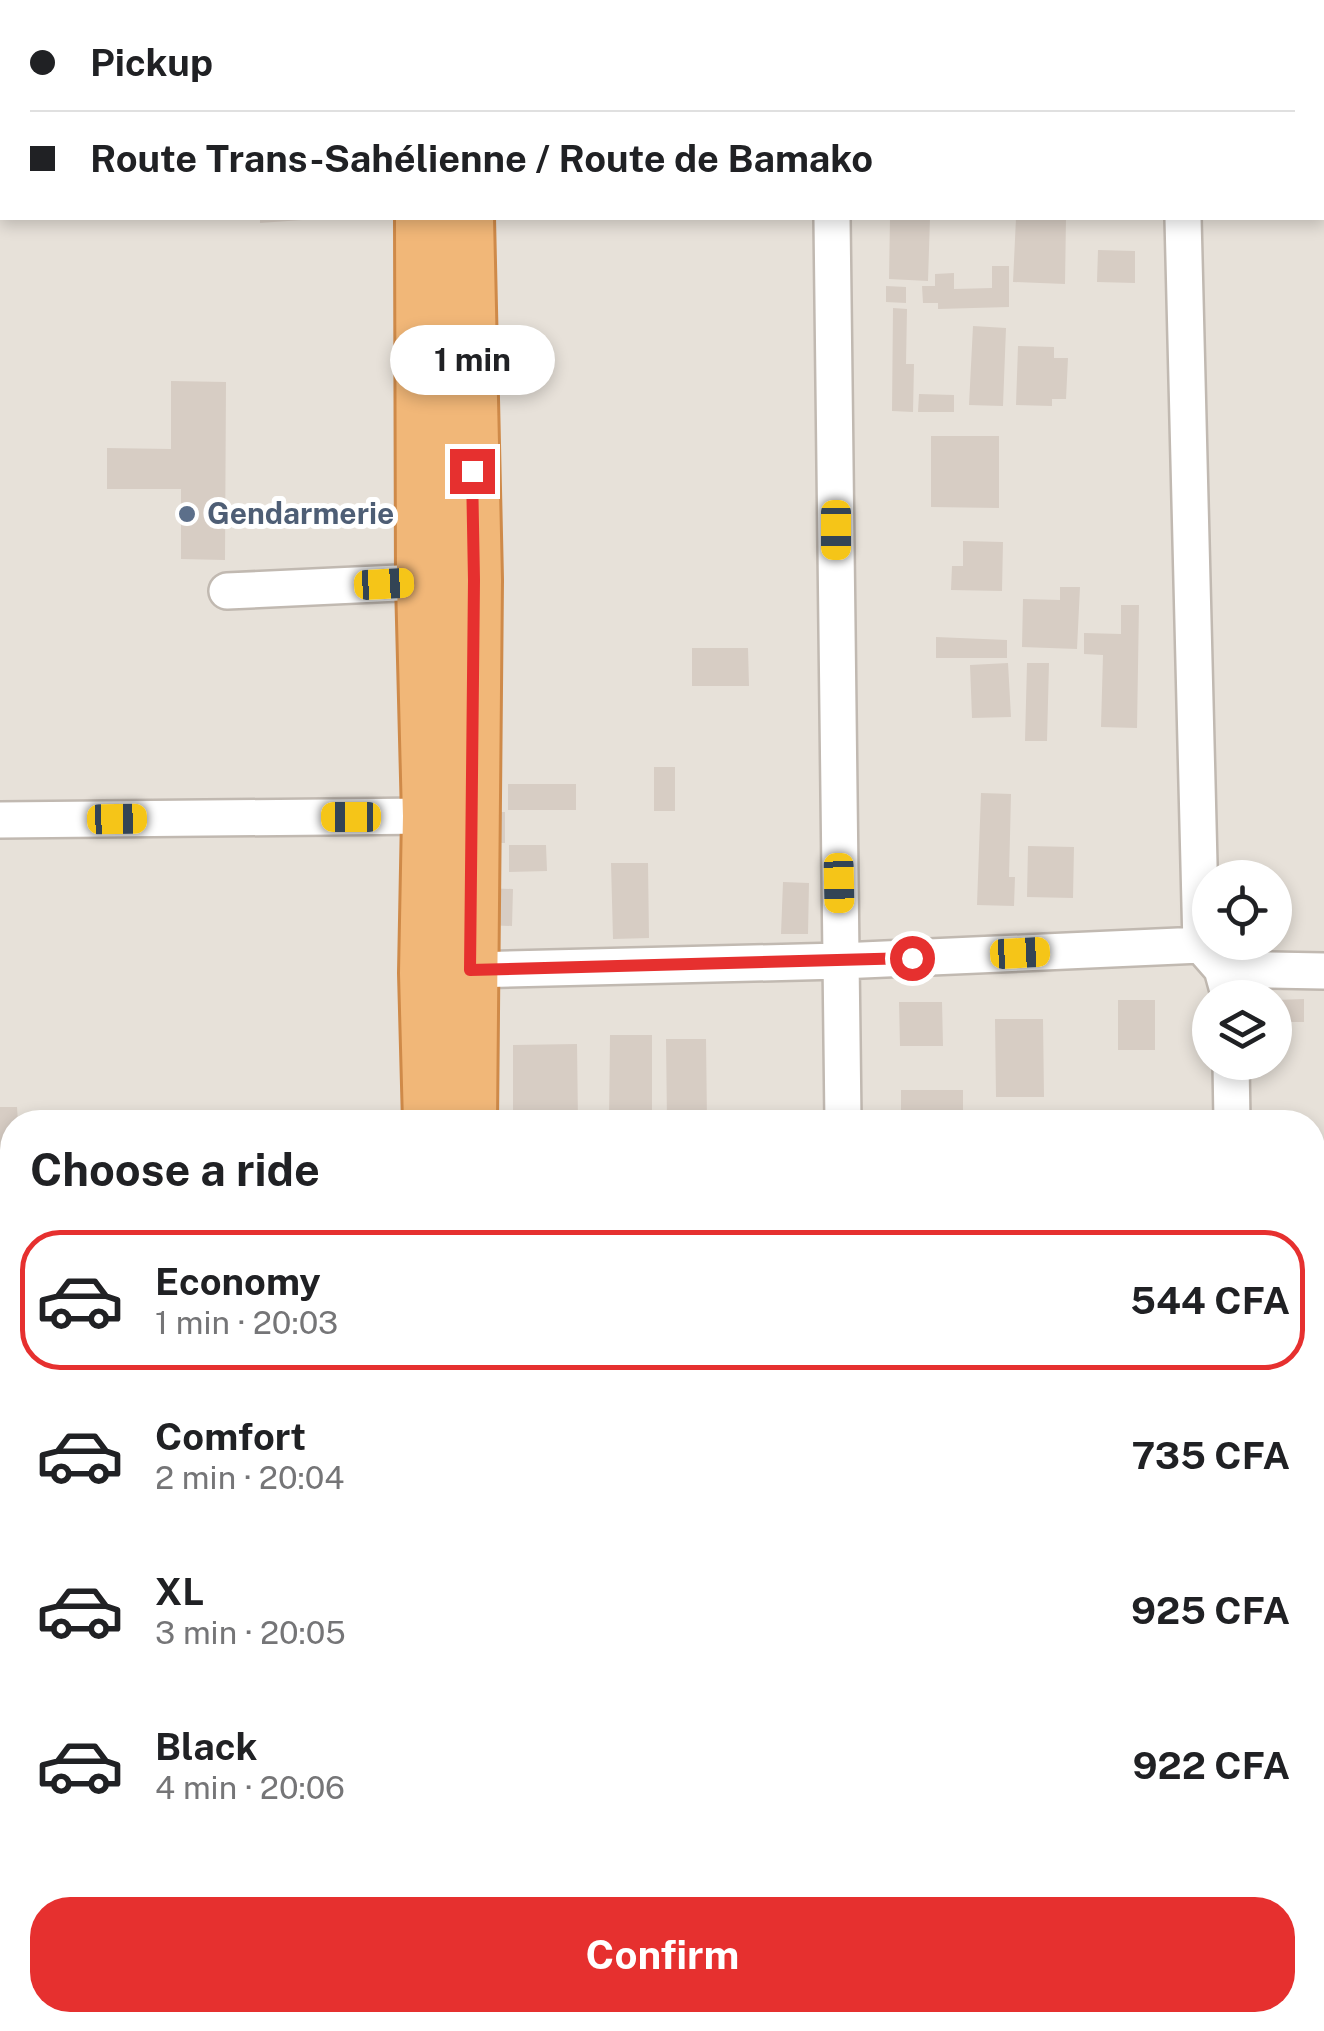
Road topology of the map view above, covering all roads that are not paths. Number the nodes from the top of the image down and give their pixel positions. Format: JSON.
{"nodes":[{"id":1,"x":422,"y":220,"type":"edge"},
{"id":2,"x":467,"y":220,"type":"edge"},
{"id":3,"x":832,"y":220,"type":"edge"},
{"id":4,"x":1183,"y":220,"type":"edge"},
{"id":5,"x":474,"y":580,"type":"junction"},
{"id":6,"x":423,"y":582,"type":"junction"},
{"id":7,"x":228,"y":591,"type":"dead end"},
{"id":8,"x":429,"y":816,"type":"junction"},
{"id":9,"x":0,"y":820,"type":"edge"},
{"id":10,"x":840,"y":961,"type":"junction"},
{"id":11,"x":470,"y":970,"type":"junction"},
{"id":12,"x":1218,"y":971,"type":"edge"},
{"id":13,"x":1324,"y":971,"type":"edge"},
{"id":14,"x":1231,"y":1080,"type":"edge"},
{"id":15,"x":430,"y":1110,"type":"edge"},
{"id":16,"x":470,"y":1110,"type":"edge"},
{"id":17,"x":843,"y":1110,"type":"edge"},
{"id":18,"x":1232,"y":1110,"type":"edge"}],
"edges":[{"from":1,"to":6,"type":"highway"},
{"from":2,"to":5,"type":"highway"},
{"from":3,"to":10,"type":"street"},
{"from":4,"to":12,"type":"street"},
{"from":5,"to":6,"type":"street"},
{"from":5,"to":11,"type":"highway"},
{"from":6,"to":7,"type":"street"},
{"from":6,"to":8,"type":"highway"},
{"from":8,"to":9,"type":"street"},
{"from":8,"to":15,"type":"highway"},
{"from":10,"to":11,"type":"street"},
{"from":10,"to":12,"type":"street"},
{"from":10,"to":17,"type":"street"},
{"from":11,"to":16,"type":"highway"},
{"from":12,"to":13,"type":"street"},
{"from":14,"to":18,"type":"street"}]}
